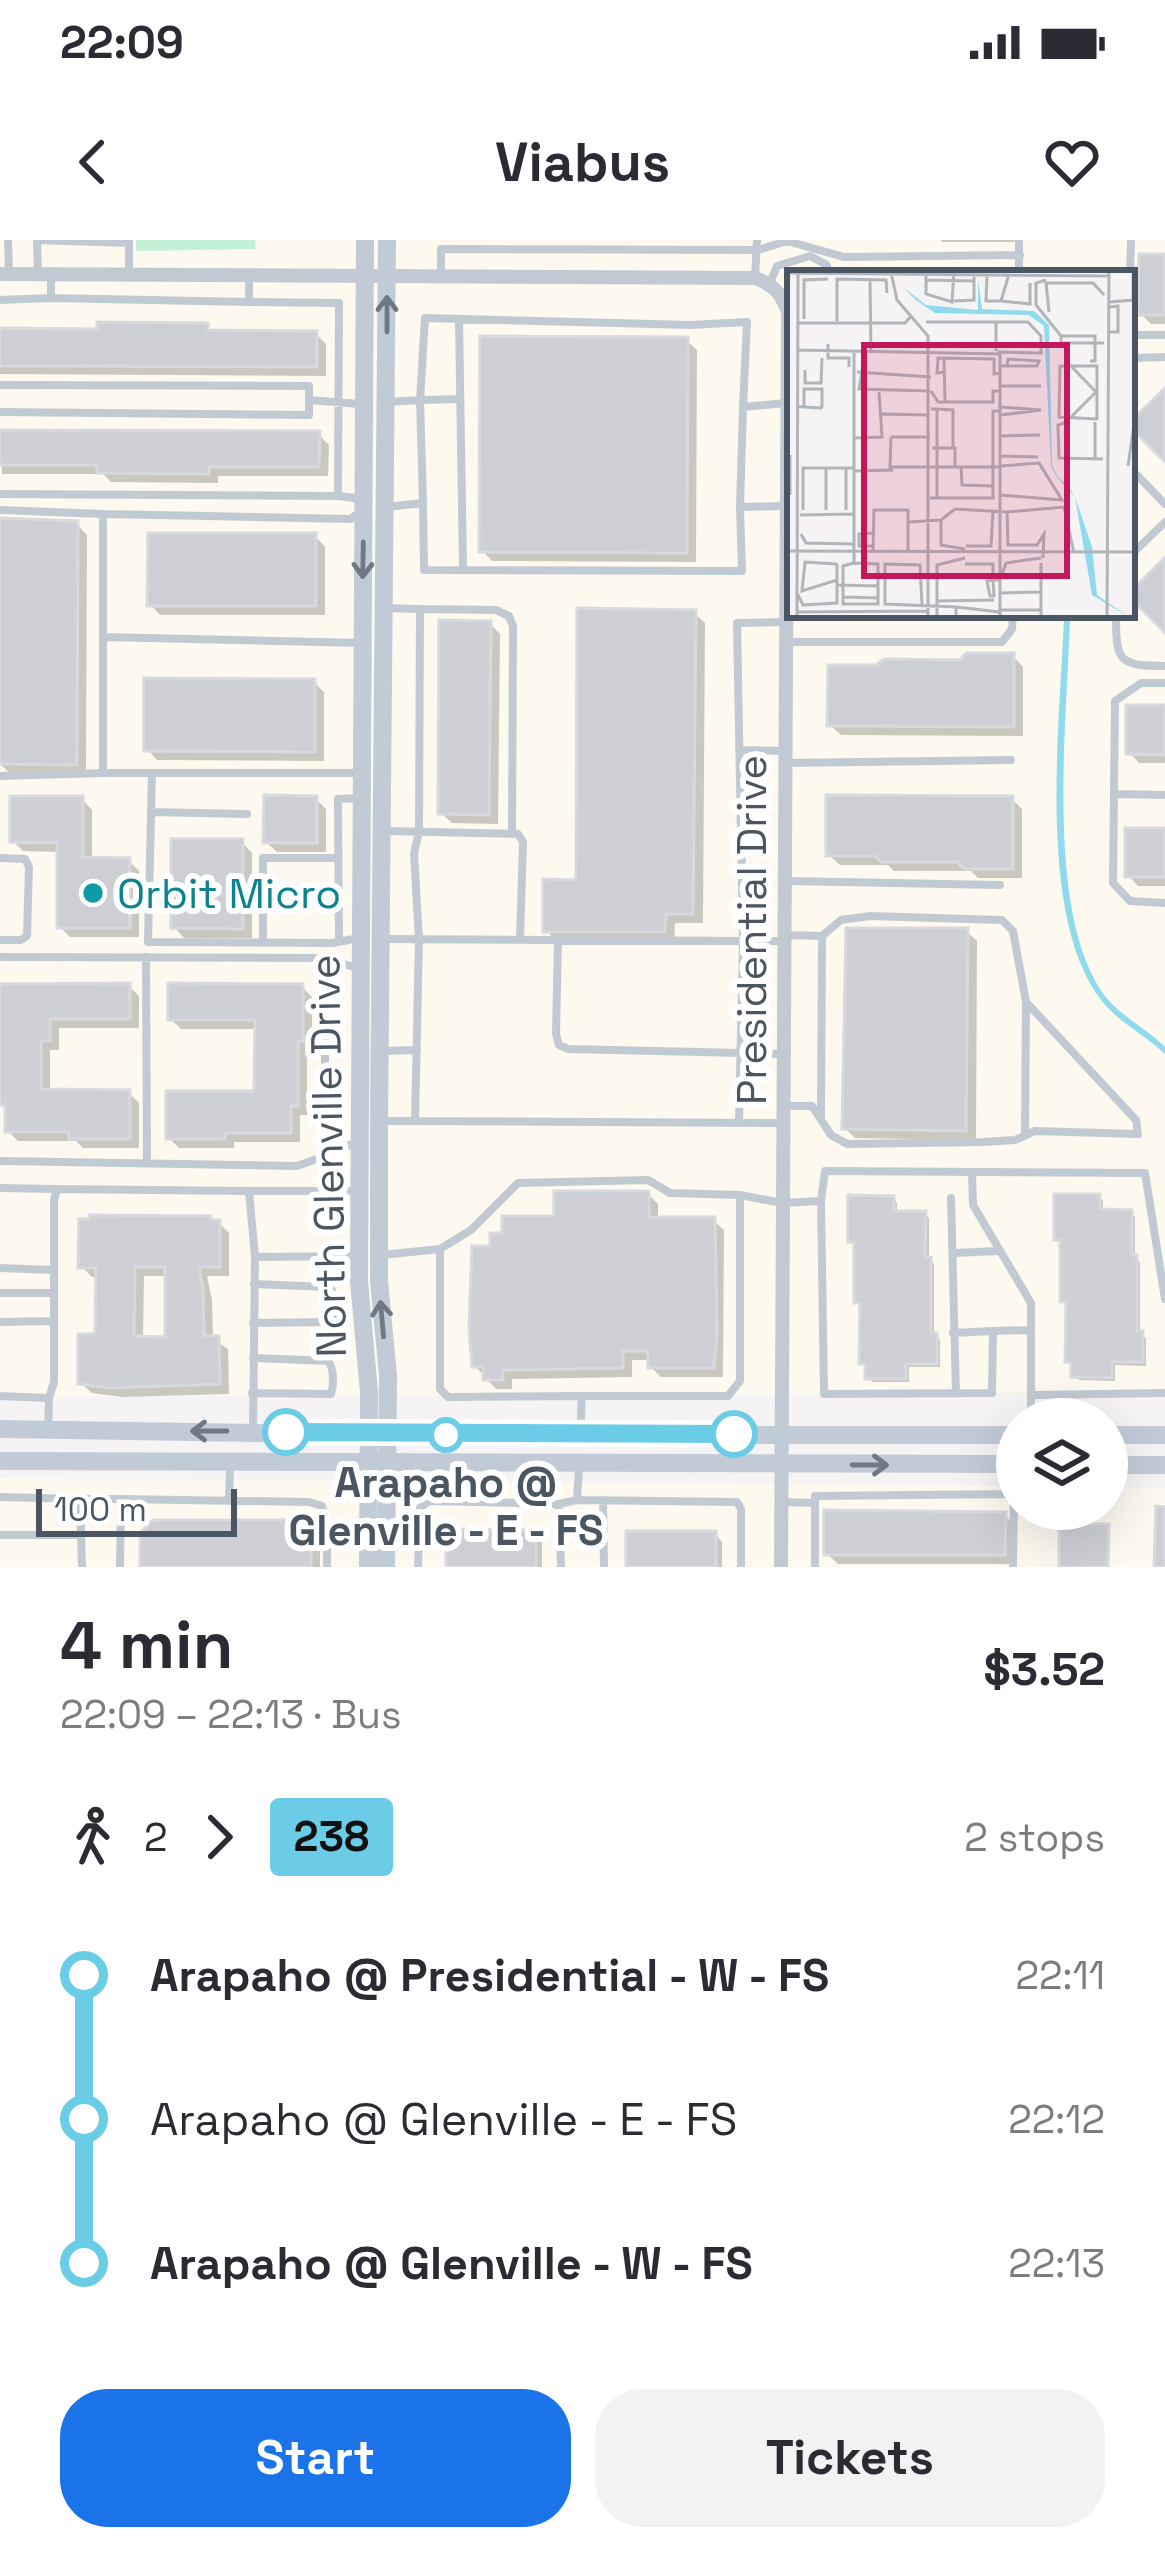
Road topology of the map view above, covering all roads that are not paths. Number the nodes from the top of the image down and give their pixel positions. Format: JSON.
{"nodes":[{"id":1,"x":8,"y":240,"type":"edge"},
{"id":2,"x":37,"y":240,"type":"edge"},
{"id":3,"x":364,"y":240,"type":"edge"},
{"id":4,"x":387,"y":240,"type":"edge"},
{"id":5,"x":1019,"y":240,"type":"edge"},
{"id":6,"x":1131,"y":240,"type":"edge"},
{"id":7,"x":129,"y":242,"type":"edge"},
{"id":8,"x":758,"y":245,"type":"edge"},
{"id":9,"x":811,"y":252,"type":"junction"},
{"id":10,"x":1020,"y":255,"type":"junction"},
{"id":11,"x":827,"y":270,"type":"edge"},
{"id":12,"x":1019,"y":270,"type":"edge"},
{"id":13,"x":1130,"y":270,"type":"edge"},
{"id":14,"x":4,"y":274,"type":"edge"},
{"id":15,"x":45,"y":274,"type":"junction"},
{"id":16,"x":129,"y":274,"type":"junction"},
{"id":17,"x":249,"y":274,"type":"junction"},
{"id":18,"x":387,"y":274,"type":"junction"},
{"id":19,"x":364,"y":275,"type":"junction"},
{"id":20,"x":441,"y":275,"type":"junction"},
{"id":21,"x":769,"y":285,"type":"junction"},
{"id":22,"x":51,"y":298,"type":"junction"},
{"id":23,"x":0,"y":299,"type":"edge"},
{"id":24,"x":249,"y":302,"type":"junction"},
{"id":25,"x":787,"y":311,"type":"edge"},
{"id":26,"x":459,"y":319,"type":"junction"},
{"id":27,"x":1165,"y":357,"type":"edge"},
{"id":28,"x":1135,"y":358,"type":"edge"},
{"id":29,"x":0,"y":385,"type":"edge"},
{"id":30,"x":460,"y":399,"type":"junction"},
{"id":31,"x":309,"y":400,"type":"junction"},
{"id":32,"x":338,"y":400,"type":"junction"},
{"id":33,"x":420,"y":400,"type":"junction"},
{"id":34,"x":386,"y":402,"type":"junction"},
{"id":35,"x":787,"y":403,"type":"edge"},
{"id":36,"x":365,"y":407,"type":"junction"},
{"id":37,"x":743,"y":407,"type":"junction"},
{"id":38,"x":0,"y":412,"type":"edge"},
{"id":39,"x":386,"y":432,"type":"junction"},
{"id":40,"x":1135,"y":473,"type":"edge"},
{"id":41,"x":0,"y":494,"type":"edge"},
{"id":42,"x":338,"y":496,"type":"junction"},
{"id":43,"x":423,"y":503,"type":"junction"},
{"id":44,"x":1165,"y":505,"type":"edge"},
{"id":45,"x":787,"y":506,"type":"edge"},
{"id":46,"x":364,"y":507,"type":"junction"},
{"id":47,"x":386,"y":507,"type":"junction"},
{"id":48,"x":740,"y":507,"type":"junction"},
{"id":49,"x":0,"y":510,"type":"edge"},
{"id":50,"x":103,"y":514,"type":"junction"},
{"id":51,"x":1165,"y":522,"type":"edge"},
{"id":52,"x":1135,"y":551,"type":"edge"},
{"id":53,"x":463,"y":567,"type":"junction"},
{"id":54,"x":385,"y":608,"type":"junction"},
{"id":55,"x":420,"y":609,"type":"junction"},
{"id":56,"x":787,"y":612,"type":"edge"},
{"id":57,"x":1013,"y":618,"type":"edge"},
{"id":58,"x":1116,"y":618,"type":"edge"},
{"id":59,"x":786,"y":622,"type":"junction"},
{"id":60,"x":103,"y":637,"type":"junction"},
{"id":61,"x":786,"y":642,"type":"junction"},
{"id":62,"x":362,"y":644,"type":"junction"},
{"id":63,"x":1165,"y":666,"type":"edge"},
{"id":64,"x":1165,"y":683,"type":"edge"},
{"id":65,"x":740,"y":750,"type":"junction"},
{"id":66,"x":785,"y":757,"type":"junction"},
{"id":67,"x":1011,"y":760,"type":"dead end"},
{"id":68,"x":103,"y":773,"type":"junction"},
{"id":69,"x":152,"y":773,"type":"junction"},
{"id":70,"x":361,"y":773,"type":"junction"},
{"id":71,"x":383,"y":773,"type":"junction"},
{"id":72,"x":0,"y":776,"type":"edge"},
{"id":73,"x":1114,"y":794,"type":"junction"},
{"id":74,"x":1165,"y":795,"type":"edge"},
{"id":75,"x":361,"y":798,"type":"junction"},
{"id":76,"x":151,"y":812,"type":"junction"},
{"id":77,"x":247,"y":814,"type":"dead end"},
{"id":78,"x":383,"y":831,"type":"junction"},
{"id":79,"x":419,"y":831,"type":"junction"},
{"id":80,"x":512,"y":834,"type":"junction"},
{"id":81,"x":0,"y":858,"type":"edge"},
{"id":82,"x":338,"y":858,"type":"junction"},
{"id":83,"x":785,"y":881,"type":"junction"},
{"id":84,"x":1000,"y":885,"type":"dead end"},
{"id":85,"x":1165,"y":903,"type":"edge"},
{"id":86,"x":823,"y":936,"type":"junction"},
{"id":87,"x":360,"y":938,"type":"junction"},
{"id":88,"x":784,"y":938,"type":"junction"},
{"id":89,"x":381,"y":939,"type":"junction"},
{"id":90,"x":419,"y":939,"type":"junction"},
{"id":91,"x":0,"y":940,"type":"edge"},
{"id":92,"x":520,"y":940,"type":"junction"},
{"id":93,"x":558,"y":940,"type":"junction"},
{"id":94,"x":743,"y":941,"type":"junction"},
{"id":95,"x":339,"y":942,"type":"junction"},
{"id":96,"x":263,"y":943,"type":"junction"},
{"id":97,"x":0,"y":956,"type":"edge"},
{"id":98,"x":146,"y":957,"type":"junction"},
{"id":99,"x":325,"y":958,"type":"junction"},
{"id":100,"x":360,"y":969,"type":"junction"},
{"id":101,"x":381,"y":970,"type":"junction"},
{"id":102,"x":1026,"y":1002,"type":"junction"},
{"id":103,"x":417,"y":1050,"type":"junction"},
{"id":104,"x":380,"y":1051,"type":"junction"},
{"id":105,"x":741,"y":1054,"type":"junction"},
{"id":106,"x":783,"y":1054,"type":"junction"},
{"id":107,"x":783,"y":1106,"type":"junction"},
{"id":108,"x":821,"y":1119,"type":"junction"},
{"id":109,"x":379,"y":1121,"type":"junction"},
{"id":110,"x":415,"y":1121,"type":"junction"},
{"id":111,"x":739,"y":1123,"type":"junction"},
{"id":112,"x":783,"y":1123,"type":"junction"},
{"id":113,"x":1025,"y":1136,"type":"junction"},
{"id":114,"x":359,"y":1141,"type":"junction"},
{"id":115,"x":325,"y":1156,"type":"junction"},
{"id":116,"x":0,"y":1160,"type":"edge"},
{"id":117,"x":147,"y":1163,"type":"junction"},
{"id":118,"x":972,"y":1172,"type":"junction"},
{"id":119,"x":0,"y":1188,"type":"edge"},
{"id":120,"x":57,"y":1189,"type":"junction"},
{"id":121,"x":249,"y":1191,"type":"junction"},
{"id":122,"x":359,"y":1191,"type":"junction"},
{"id":123,"x":740,"y":1196,"type":"junction"},
{"id":124,"x":951,"y":1198,"type":"dead end"},
{"id":125,"x":821,"y":1202,"type":"junction"},
{"id":126,"x":782,"y":1203,"type":"junction"},
{"id":127,"x":440,"y":1249,"type":"junction"},
{"id":128,"x":1000,"y":1251,"type":"junction"},
{"id":129,"x":952,"y":1253,"type":"junction"},
{"id":130,"x":380,"y":1255,"type":"junction"},
{"id":131,"x":358,"y":1256,"type":"junction"},
{"id":132,"x":255,"y":1257,"type":"junction"},
{"id":133,"x":0,"y":1268,"type":"edge"},
{"id":134,"x":54,"y":1270,"type":"junction"},
{"id":135,"x":254,"y":1284,"type":"junction"},
{"id":136,"x":0,"y":1293,"type":"edge"},
{"id":137,"x":54,"y":1293,"type":"junction"},
{"id":138,"x":1165,"y":1299,"type":"edge"},
{"id":139,"x":0,"y":1322,"type":"edge"},
{"id":140,"x":54,"y":1322,"type":"junction"},
{"id":141,"x":254,"y":1323,"type":"junction"},
{"id":142,"x":1030,"y":1330,"type":"junction"},
{"id":143,"x":993,"y":1331,"type":"junction"},
{"id":144,"x":953,"y":1333,"type":"junction"},
{"id":145,"x":253,"y":1358,"type":"junction"},
{"id":146,"x":252,"y":1393,"type":"junction"},
{"id":147,"x":956,"y":1393,"type":"junction"},
{"id":148,"x":1165,"y":1393,"type":"edge"},
{"id":149,"x":1033,"y":1395,"type":"junction"},
{"id":150,"x":0,"y":1396,"type":"edge"},
{"id":151,"x":582,"y":1396,"type":"junction"},
{"id":152,"x":49,"y":1398,"type":"junction"},
{"id":153,"x":1033,"y":1398,"type":"edge"},
{"id":154,"x":0,"y":1429,"type":"edge"},
{"id":155,"x":48,"y":1430,"type":"junction"},
{"id":156,"x":253,"y":1432,"type":"junction"},
{"id":157,"x":781,"y":1433,"type":"junction"},
{"id":158,"x":580,"y":1434,"type":"junction"},
{"id":159,"x":378,"y":1435,"type":"junction"},
{"id":160,"x":996,"y":1435,"type":"edge"},
{"id":161,"x":1128,"y":1435,"type":"edge"},
{"id":162,"x":1165,"y":1435,"type":"edge"},
{"id":163,"x":0,"y":1461,"type":"edge"},
{"id":164,"x":230,"y":1462,"type":"junction"},
{"id":165,"x":377,"y":1464,"type":"junction"},
{"id":166,"x":996,"y":1464,"type":"edge"},
{"id":167,"x":512,"y":1465,"type":"junction"},
{"id":168,"x":579,"y":1465,"type":"junction"},
{"id":169,"x":782,"y":1465,"type":"junction"},
{"id":170,"x":1128,"y":1465,"type":"edge"},
{"id":171,"x":1165,"y":1465,"type":"edge"},
{"id":172,"x":996,"y":1494,"type":"edge"},
{"id":173,"x":0,"y":1497,"type":"edge"},
{"id":174,"x":80,"y":1499,"type":"junction"},
{"id":175,"x":121,"y":1499,"type":"junction"},
{"id":176,"x":578,"y":1499,"type":"junction"},
{"id":177,"x":229,"y":1500,"type":"junction"},
{"id":178,"x":603,"y":1500,"type":"junction"},
{"id":179,"x":782,"y":1502,"type":"junction"},
{"id":180,"x":815,"y":1503,"type":"junction"},
{"id":181,"x":559,"y":1504,"type":"junction"},
{"id":182,"x":1014,"y":1530,"type":"edge"},
{"id":183,"x":81,"y":1534,"type":"junction"},
{"id":184,"x":0,"y":1535,"type":"edge"},
{"id":185,"x":82,"y":1567,"type":"edge"},
{"id":186,"x":120,"y":1567,"type":"edge"},
{"id":187,"x":327,"y":1567,"type":"edge"},
{"id":188,"x":368,"y":1567,"type":"edge"},
{"id":189,"x":386,"y":1567,"type":"edge"},
{"id":190,"x":418,"y":1567,"type":"edge"},
{"id":191,"x":561,"y":1567,"type":"edge"},
{"id":192,"x":604,"y":1567,"type":"edge"},
{"id":193,"x":741,"y":1567,"type":"edge"},
{"id":194,"x":782,"y":1567,"type":"edge"},
{"id":195,"x":815,"y":1567,"type":"edge"},
{"id":196,"x":1013,"y":1567,"type":"edge"}],
"edges":[{"from":1,"to":14,"type":"lane"},
{"from":2,"to":7,"type":"lane"},
{"from":2,"to":15,"type":"lane"},
{"from":3,"to":19,"type":"street","name":"North Glenville Drive"},
{"from":4,"to":18,"type":"street","name":"North Glenville Drive"},
{"from":5,"to":10,"type":"lane"},
{"from":6,"to":13,"type":"lane"},
{"from":7,"to":16,"type":"lane"},
{"from":8,"to":9,"type":"lane"},
{"from":8,"to":20,"type":"lane"},
{"from":8,"to":21,"type":"lane"},
{"from":9,"to":10,"type":"lane"},
{"from":9,"to":11,"type":"lane"},
{"from":9,"to":21,"type":"lane"},
{"from":10,"to":12,"type":"lane"},
{"from":14,"to":15,"type":"street"},
{"from":15,"to":16,"type":"street"},
{"from":15,"to":22,"type":"lane"},
{"from":16,"to":17,"type":"street"},
{"from":17,"to":19,"type":"street"},
{"from":17,"to":24,"type":"lane"},
{"from":18,"to":19,"type":"street"},
{"from":18,"to":20,"type":"street"},
{"from":34,"to":18,"type":"street","name":"North Glenville Drive","one_way":true},
{"from":19,"to":36,"type":"street","name":"North Glenville Drive"},
{"from":20,"to":21,"type":"street"},
{"from":21,"to":25,"type":"street","name":"Presidential Drive"},
{"from":22,"to":23,"type":"lane"},
{"from":22,"to":24,"type":"lane"},
{"from":24,"to":32,"type":"lane"},
{"from":26,"to":30,"type":"lane"},
{"from":26,"to":33,"type":"lane"},
{"from":26,"to":37,"type":"lane"},
{"from":27,"to":28,"type":"lane"},
{"from":29,"to":31,"type":"lane"},
{"from":30,"to":33,"type":"lane"},
{"from":30,"to":53,"type":"lane"},
{"from":31,"to":32,"type":"lane"},
{"from":31,"to":38,"type":"lane"},
{"from":32,"to":36,"type":"lane"},
{"from":32,"to":42,"type":"lane"},
{"from":33,"to":34,"type":"lane"},
{"from":33,"to":43,"type":"lane"},
{"from":34,"to":39,"type":"street","name":"North Glenville Drive"},
{"from":35,"to":37,"type":"lane"},
{"from":36,"to":39,"type":"street"},
{"from":36,"to":46,"type":"street","name":"North Glenville Drive"},
{"from":37,"to":48,"type":"lane"},
{"from":39,"to":47,"type":"street","name":"North Glenville Drive"},
{"from":40,"to":44,"type":"lane"},
{"from":41,"to":42,"type":"lane"},
{"from":42,"to":46,"type":"lane"},
{"from":43,"to":47,"type":"lane"},
{"from":43,"to":53,"type":"lane"},
{"from":45,"to":48,"type":"lane"},
{"from":46,"to":47,"type":"street"},
{"from":46,"to":50,"type":"lane"},
{"from":46,"to":62,"type":"street","name":"North Glenville Drive","one_way":true},
{"from":47,"to":54,"type":"street","name":"North Glenville Drive"},
{"from":48,"to":53,"type":"lane"},
{"from":49,"to":50,"type":"lane"},
{"from":50,"to":60,"type":"lane"},
{"from":51,"to":52,"type":"lane"},
{"from":54,"to":55,"type":"lane"},
{"from":54,"to":71,"type":"street","name":"North Glenville Drive"},
{"from":55,"to":79,"type":"lane"},
{"from":55,"to":80,"type":"lane"},
{"from":56,"to":59,"type":"street","name":"Presidential Drive"},
{"from":57,"to":61,"type":"lane"},
{"from":58,"to":63,"type":"lane"},
{"from":59,"to":61,"type":"street","name":"Presidential Drive"},
{"from":59,"to":65,"type":"lane"},
{"from":60,"to":62,"type":"lane"},
{"from":60,"to":68,"type":"lane"},
{"from":61,"to":66,"type":"street","name":"Presidential Drive"},
{"from":62,"to":70,"type":"street","name":"North Glenville Drive"},
{"from":64,"to":73,"type":"lane"},
{"from":65,"to":66,"type":"lane"},
{"from":65,"to":94,"type":"lane"},
{"from":66,"to":67,"type":"lane"},
{"from":66,"to":83,"type":"street","name":"Presidential Drive"},
{"from":68,"to":69,"type":"lane"},
{"from":68,"to":72,"type":"lane"},
{"from":69,"to":70,"type":"lane"},
{"from":69,"to":76,"type":"lane"},
{"from":70,"to":71,"type":"street"},
{"from":70,"to":75,"type":"street","name":"North Glenville Drive"},
{"from":71,"to":78,"type":"street","name":"North Glenville Drive"},
{"from":73,"to":74,"type":"lane"},
{"from":73,"to":85,"type":"lane"},
{"from":75,"to":82,"type":"lane"},
{"from":75,"to":87,"type":"street","name":"North Glenville Drive"},
{"from":76,"to":77,"type":"lane"},
{"from":76,"to":96,"type":"lane"},
{"from":78,"to":79,"type":"lane"},
{"from":78,"to":89,"type":"street","name":"North Glenville Drive"},
{"from":79,"to":80,"type":"lane"},
{"from":79,"to":90,"type":"lane"},
{"from":80,"to":92,"type":"lane"},
{"from":81,"to":91,"type":"lane"},
{"from":82,"to":95,"type":"lane"},
{"from":82,"to":96,"type":"lane"},
{"from":83,"to":84,"type":"lane"},
{"from":83,"to":88,"type":"street","name":"Presidential Drive"},
{"from":86,"to":88,"type":"lane"},
{"from":86,"to":102,"type":"lane"},
{"from":86,"to":108,"type":"lane"},
{"from":87,"to":89,"type":"street"},
{"from":87,"to":95,"type":"lane"},
{"from":87,"to":100,"type":"street","name":"North Glenville Drive"},
{"from":88,"to":94,"type":"lane"},
{"from":88,"to":106,"type":"street","name":"Presidential Drive"},
{"from":89,"to":90,"type":"lane"},
{"from":89,"to":101,"type":"street","name":"North Glenville Drive"},
{"from":90,"to":92,"type":"lane"},
{"from":90,"to":103,"type":"lane"},
{"from":92,"to":93,"type":"lane"},
{"from":93,"to":94,"type":"lane"},
{"from":93,"to":105,"type":"lane"},
{"from":94,"to":105,"type":"lane"},
{"from":95,"to":96,"type":"lane"},
{"from":97,"to":98,"type":"lane"},
{"from":98,"to":99,"type":"lane"},
{"from":98,"to":117,"type":"lane"},
{"from":99,"to":100,"type":"lane"},
{"from":99,"to":115,"type":"lane"},
{"from":100,"to":101,"type":"street"},
{"from":100,"to":114,"type":"street","name":"North Glenville Drive"},
{"from":101,"to":104,"type":"street","name":"North Glenville Drive"},
{"from":102,"to":113,"type":"lane"},
{"from":102,"to":113,"type":"lane"},
{"from":103,"to":104,"type":"lane"},
{"from":103,"to":110,"type":"lane"},
{"from":104,"to":109,"type":"street","name":"North Glenville Drive"},
{"from":105,"to":106,"type":"lane"},
{"from":105,"to":111,"type":"lane"},
{"from":106,"to":107,"type":"street","name":"Presidential Drive"},
{"from":107,"to":108,"type":"lane"},
{"from":107,"to":112,"type":"street","name":"Presidential Drive"},
{"from":108,"to":113,"type":"lane"},
{"from":109,"to":110,"type":"lane"},
{"from":109,"to":130,"type":"street","name":"North Glenville Drive"},
{"from":110,"to":111,"type":"lane"},
{"from":111,"to":112,"type":"lane"},
{"from":112,"to":126,"type":"street","name":"Presidential Drive"},
{"from":114,"to":115,"type":"lane"},
{"from":114,"to":122,"type":"street","name":"North Glenville Drive"},
{"from":115,"to":117,"type":"lane"},
{"from":116,"to":117,"type":"lane"},
{"from":118,"to":125,"type":"lane"},
{"from":118,"to":128,"type":"lane"},
{"from":118,"to":138,"type":"lane"},
{"from":119,"to":120,"type":"lane"},
{"from":120,"to":121,"type":"lane"},
{"from":120,"to":134,"type":"lane"},
{"from":121,"to":122,"type":"lane"},
{"from":121,"to":132,"type":"lane"},
{"from":122,"to":131,"type":"street","name":"North Glenville Drive"},
{"from":123,"to":126,"type":"lane"},
{"from":123,"to":127,"type":"lane"},
{"from":123,"to":151,"type":"lane"},
{"from":124,"to":129,"type":"lane"},
{"from":125,"to":126,"type":"lane"},
{"from":125,"to":147,"type":"lane"},
{"from":126,"to":157,"type":"street","name":"Presidential Drive"},
{"from":127,"to":130,"type":"lane"},
{"from":127,"to":151,"type":"lane"},
{"from":128,"to":129,"type":"lane"},
{"from":128,"to":142,"type":"lane"},
{"from":129,"to":144,"type":"lane"},
{"from":130,"to":131,"type":"street"},
{"from":159,"to":130,"type":"street","name":"North Glenville Drive","one_way":true},
{"from":131,"to":132,"type":"lane"},
{"from":131,"to":159,"type":"street","name":"North Glenville Drive"},
{"from":132,"to":135,"type":"lane"},
{"from":133,"to":134,"type":"lane"},
{"from":134,"to":137,"type":"lane"},
{"from":135,"to":141,"type":"lane"},
{"from":135,"to":141,"type":"lane"},
{"from":136,"to":137,"type":"lane"},
{"from":137,"to":140,"type":"lane"},
{"from":139,"to":140,"type":"lane"},
{"from":140,"to":152,"type":"lane"},
{"from":141,"to":145,"type":"lane"},
{"from":142,"to":143,"type":"lane"},
{"from":142,"to":149,"type":"lane"},
{"from":143,"to":144,"type":"lane"},
{"from":143,"to":147,"type":"lane"},
{"from":144,"to":147,"type":"lane"},
{"from":145,"to":146,"type":"lane"},
{"from":145,"to":146,"type":"lane"},
{"from":146,"to":156,"type":"lane"},
{"from":148,"to":149,"type":"lane"},
{"from":149,"to":153,"type":"lane"},
{"from":150,"to":152,"type":"lane"},
{"from":151,"to":158,"type":"lane"},
{"from":152,"to":155,"type":"lane"},
{"from":154,"to":155,"type":"street"},
{"from":156,"to":155,"type":"street","one_way":true},
{"from":156,"to":159,"type":"street"},
{"from":157,"to":158,"type":"street"},
{"from":157,"to":160,"type":"street"},
{"from":157,"to":169,"type":"street","name":"Presidential Drive"},
{"from":158,"to":159,"type":"street"},
{"from":158,"to":167,"type":"street"},
{"from":159,"to":165,"type":"street","name":"North Glenville Drive"},
{"from":161,"to":162,"type":"street"},
{"from":163,"to":164,"type":"street"},
{"from":164,"to":165,"type":"street"},
{"from":164,"to":177,"type":"lane"},
{"from":165,"to":167,"type":"street"},
{"from":165,"to":188,"type":"street","name":"North Glenville Drive"},
{"from":165,"to":189,"type":"street","name":"North Glenville Drive"},
{"from":169,"to":166,"type":"street","one_way":true},
{"from":167,"to":168,"type":"street"},
{"from":168,"to":169,"type":"street"},
{"from":168,"to":176,"type":"lane"},
{"from":169,"to":179,"type":"street","name":"Presidential Drive"},
{"from":170,"to":171,"type":"street"},
{"from":172,"to":180,"type":"lane"},
{"from":173,"to":174,"type":"lane"},
{"from":174,"to":175,"type":"lane"},
{"from":174,"to":183,"type":"lane"},
{"from":175,"to":177,"type":"lane"},
{"from":175,"to":186,"type":"lane"},
{"from":176,"to":178,"type":"lane"},
{"from":176,"to":181,"type":"lane"},
{"from":177,"to":187,"type":"lane"},
{"from":178,"to":192,"type":"lane"},
{"from":178,"to":193,"type":"lane"},
{"from":179,"to":180,"type":"lane"},
{"from":179,"to":194,"type":"street","name":"Presidential Drive"},
{"from":180,"to":195,"type":"lane"},
{"from":181,"to":190,"type":"lane"},
{"from":181,"to":191,"type":"lane"},
{"from":182,"to":196,"type":"lane"},
{"from":183,"to":184,"type":"lane"},
{"from":183,"to":185,"type":"lane"}]}
